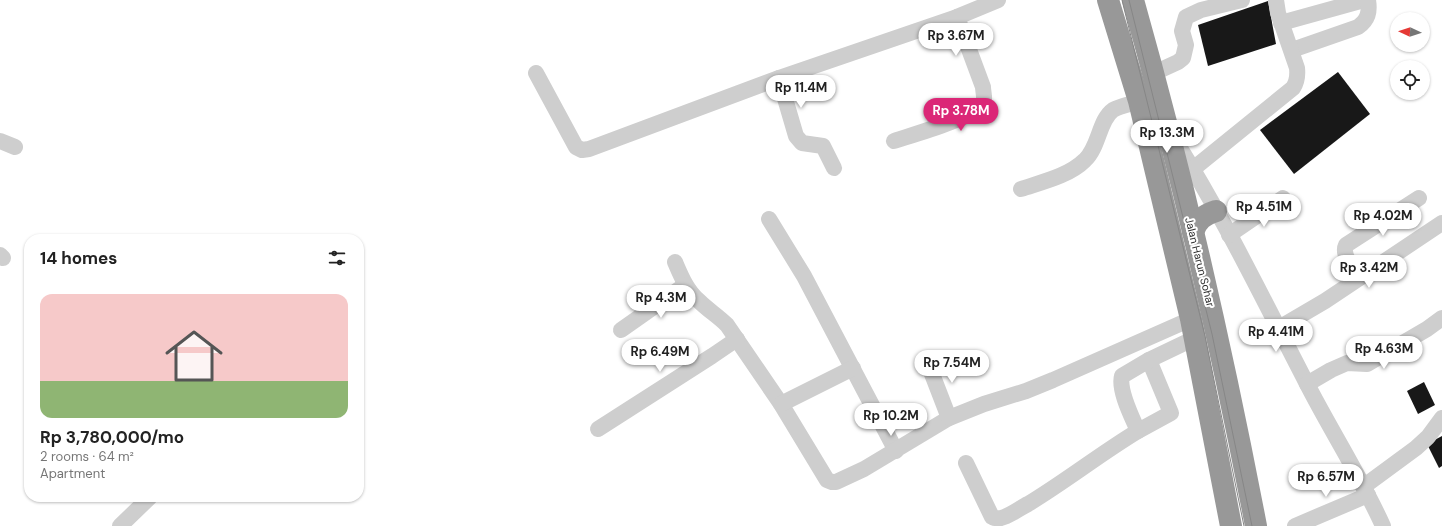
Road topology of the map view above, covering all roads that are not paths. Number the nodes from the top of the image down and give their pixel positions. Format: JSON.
{"nodes":[{"id":1,"x":998,"y":0,"type":"edge"},
{"id":2,"x":1108,"y":0,"type":"edge"},
{"id":3,"x":1133,"y":0,"type":"edge"},
{"id":4,"x":1242,"y":0,"type":"edge"},
{"id":5,"x":1276,"y":0,"type":"edge"},
{"id":6,"x":1364,"y":0,"type":"edge"},
{"id":7,"x":1368,"y":0,"type":"edge"},
{"id":8,"x":957,"y":17,"type":"junction"},
{"id":9,"x":1281,"y":23,"type":"junction"},
{"id":10,"x":1292,"y":50,"type":"junction"},
{"id":11,"x":536,"y":73,"type":"dead end"},
{"id":12,"x":1154,"y":73,"type":"junction"},
{"id":13,"x":779,"y":78,"type":"junction"},
{"id":14,"x":1139,"y":101,"type":"junction"},
{"id":15,"x":1165,"y":124,"type":"junction"},
{"id":16,"x":0,"y":141,"type":"edge"},
{"id":17,"x":894,"y":141,"type":"dead end"},
{"id":18,"x":15,"y":147,"type":"dead end"},
{"id":19,"x":834,"y":168,"type":"dead end"},
{"id":20,"x":1193,"y":169,"type":"junction"},
{"id":21,"x":1021,"y":189,"type":"dead end"},
{"id":22,"x":1283,"y":198,"type":"dead end"},
{"id":23,"x":1419,"y":198,"type":"dead end"},
{"id":24,"x":1216,"y":211,"type":"junction"},
{"id":25,"x":770,"y":219,"type":"dead end"},
{"id":26,"x":1442,"y":223,"type":"edge"},
{"id":27,"x":1193,"y":232,"type":"junction"},
{"id":28,"x":1229,"y":235,"type":"junction"},
{"id":29,"x":675,"y":262,"type":"dead end"},
{"id":30,"x":1359,"y":278,"type":"junction"},
{"id":31,"x":685,"y":285,"type":"junction"},
{"id":32,"x":1442,"y":318,"type":"edge"},
{"id":33,"x":1193,"y":328,"type":"junction"},
{"id":34,"x":1279,"y":328,"type":"junction"},
{"id":35,"x":621,"y":330,"type":"dead end"},
{"id":36,"x":737,"y":339,"type":"junction"},
{"id":37,"x":1149,"y":360,"type":"junction"},
{"id":38,"x":927,"y":361,"type":"dead end"},
{"id":39,"x":853,"y":368,"type":"junction"},
{"id":40,"x":1307,"y":384,"type":"junction"},
{"id":41,"x":781,"y":404,"type":"junction"},
{"id":42,"x":949,"y":418,"type":"junction"},
{"id":43,"x":1442,"y":418,"type":"edge"},
{"id":44,"x":598,"y":429,"type":"dead end"},
{"id":45,"x":1138,"y":431,"type":"junction"},
{"id":46,"x":896,"y":451,"type":"junction"},
{"id":47,"x":966,"y":462,"type":"dead end"},
{"id":48,"x":1365,"y":491,"type":"junction"},
{"id":49,"x":145,"y":502,"type":"edge"},
{"id":50,"x":120,"y":526,"type":"edge"},
{"id":51,"x":1231,"y":526,"type":"edge"},
{"id":52,"x":1256,"y":526,"type":"edge"},
{"id":53,"x":1295,"y":526,"type":"edge"},
{"id":54,"x":1384,"y":526,"type":"edge"}],
"edges":[{"from":1,"to":8,"type":"street"},
{"from":2,"to":14,"type":"highway","name":"Jalan Harun Sohar"},
{"from":3,"to":12,"type":"highway","name":"Jalan Harun Sohar"},
{"from":4,"to":12,"type":"street"},
{"from":5,"to":9,"type":"street"},
{"from":6,"to":9,"type":"street"},
{"from":7,"to":10,"type":"street"},
{"from":8,"to":13,"type":"street"},
{"from":8,"to":17,"type":"street"},
{"from":9,"to":10,"type":"street"},
{"from":10,"to":20,"type":"street"},
{"from":11,"to":13,"type":"street"},
{"from":12,"to":15,"type":"highway","name":"Jalan Harun Sohar"},
{"from":13,"to":19,"type":"street"},
{"from":14,"to":21,"type":"street"},
{"from":14,"to":33,"type":"highway","name":"Jalan Harun Sohar"},
{"from":15,"to":20,"type":"street"},
{"from":15,"to":27,"type":"highway","name":"Jalan Harun Sohar"},
{"from":16,"to":18,"type":"street"},
{"from":20,"to":24,"type":"street"},
{"from":22,"to":28,"type":"street"},
{"from":23,"to":30,"type":"street"},
{"from":24,"to":27,"type":"highway"},
{"from":24,"to":28,"type":"street"},
{"from":25,"to":39,"type":"street"},
{"from":26,"to":30,"type":"street"},
{"from":27,"to":52,"type":"highway","name":"Jalan Harun Sohar"},
{"from":28,"to":34,"type":"street"},
{"from":29,"to":31,"type":"street"},
{"from":30,"to":34,"type":"street"},
{"from":31,"to":35,"type":"street"},
{"from":31,"to":36,"type":"street"},
{"from":32,"to":40,"type":"street"},
{"from":33,"to":37,"type":"street"},
{"from":33,"to":42,"type":"street"},
{"from":33,"to":51,"type":"highway","name":"Jalan Harun Sohar"},
{"from":34,"to":40,"type":"street"},
{"from":36,"to":41,"type":"street"},
{"from":36,"to":44,"type":"street"},
{"from":37,"to":45,"type":"street"},
{"from":37,"to":45,"type":"street"},
{"from":38,"to":42,"type":"street"},
{"from":39,"to":41,"type":"street"},
{"from":39,"to":46,"type":"street"},
{"from":40,"to":48,"type":"street"},
{"from":41,"to":46,"type":"street"},
{"from":42,"to":46,"type":"street"},
{"from":43,"to":48,"type":"street"},
{"from":45,"to":47,"type":"street"},
{"from":48,"to":53,"type":"street"},
{"from":48,"to":54,"type":"street"},
{"from":49,"to":50,"type":"street"}]}
